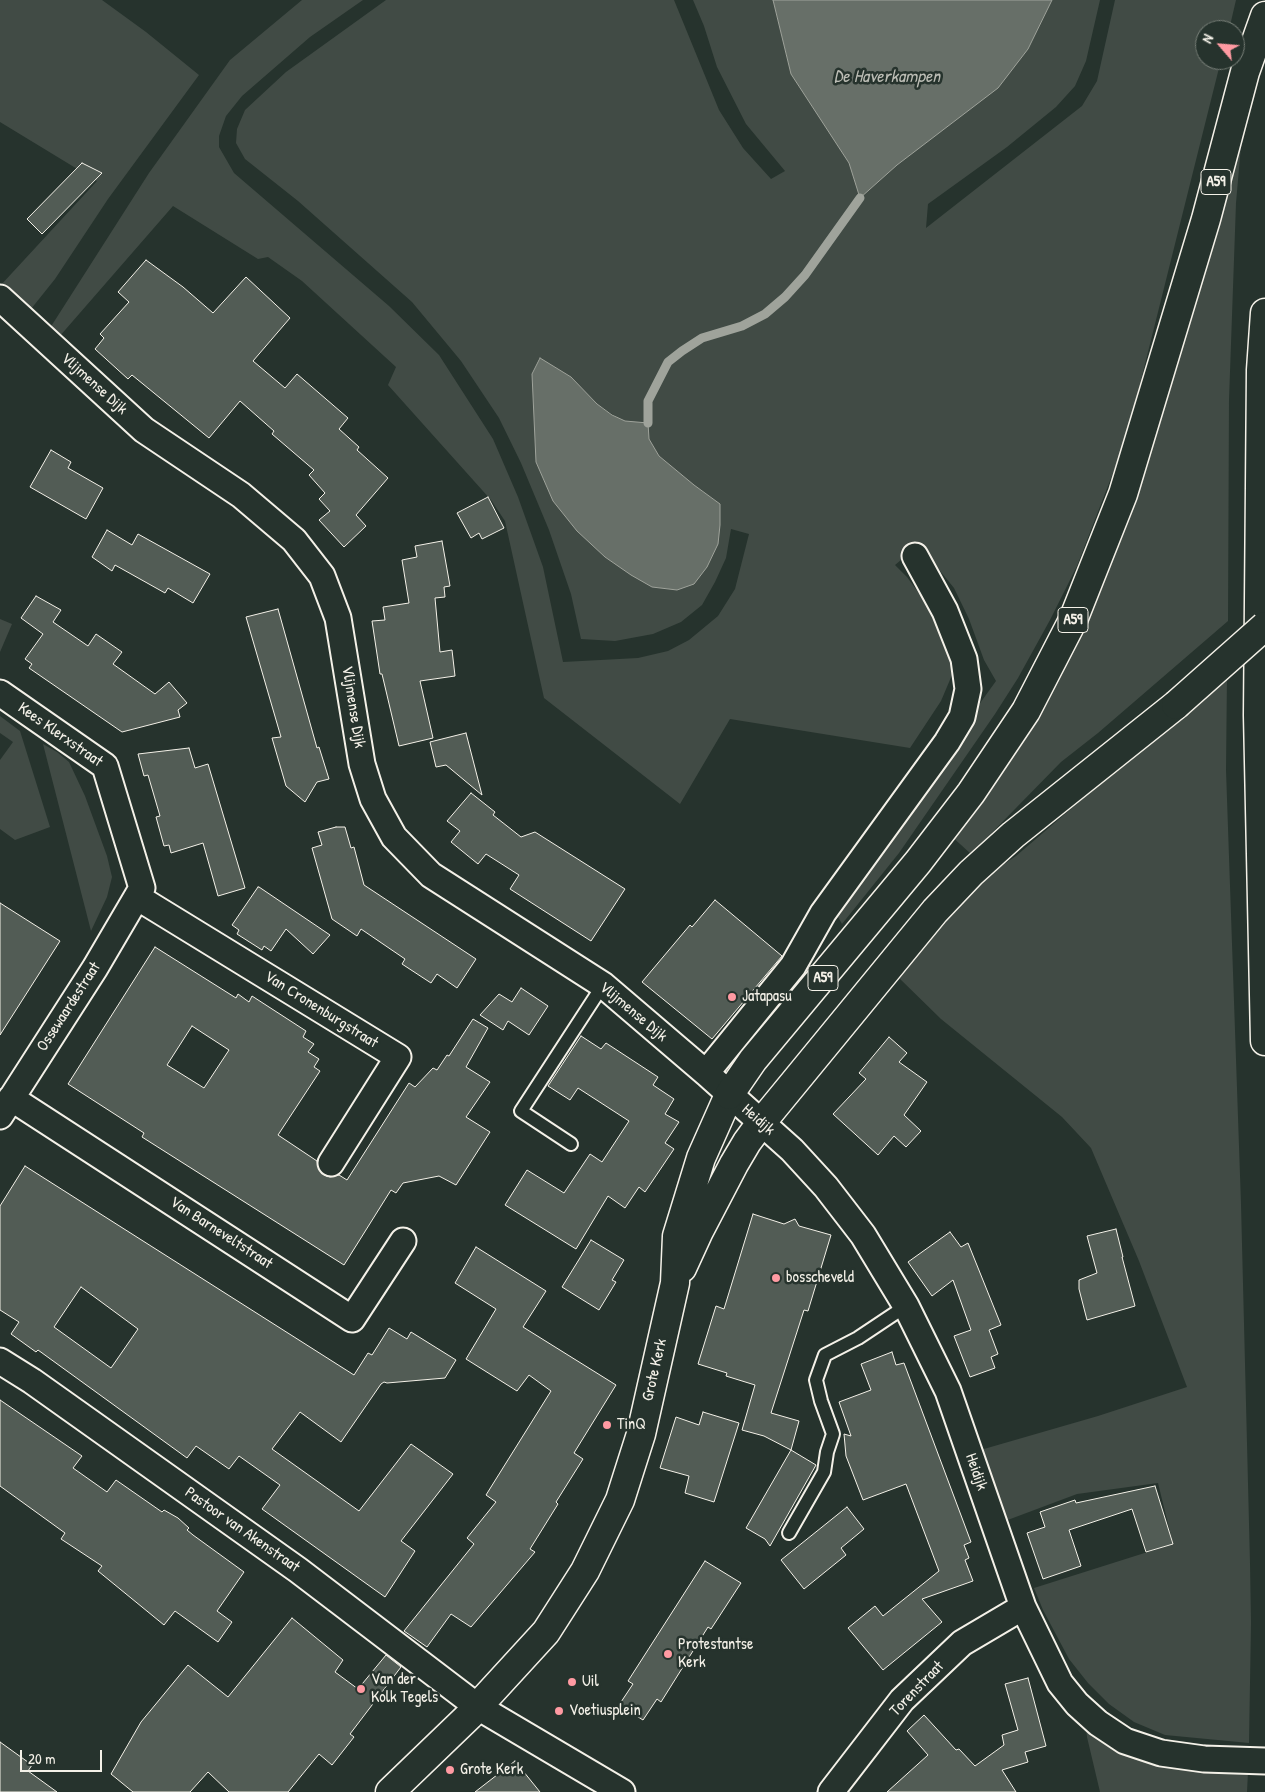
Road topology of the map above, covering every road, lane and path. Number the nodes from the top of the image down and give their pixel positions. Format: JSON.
{"nodes":[{"id":1,"x":1265,"y":16,"type":"edge"},
{"id":2,"x":0,"y":298,"type":"edge"},
{"id":3,"x":1265,"y":313,"type":"edge"},
{"id":4,"x":915,"y":556,"type":"dead end"},
{"id":5,"x":1265,"y":626,"type":"edge"},
{"id":6,"x":0,"y":693,"type":"edge"},
{"id":7,"x":137,"y":897,"type":"junction"},
{"id":8,"x":603,"y":985,"type":"junction"},
{"id":9,"x":1265,"y":1041,"type":"edge"},
{"id":10,"x":706,"y":1073,"type":"junction"},
{"id":11,"x":729,"y":1095,"type":"junction"},
{"id":12,"x":6,"y":1107,"type":"edge"},
{"id":13,"x":761,"y":1123,"type":"junction"},
{"id":14,"x":571,"y":1144,"type":"dead end"},
{"id":15,"x":331,"y":1163,"type":"dead end"},
{"id":16,"x":403,"y":1241,"type":"dead end"},
{"id":17,"x":675,"y":1283,"type":"junction"},
{"id":18,"x":906,"y":1306,"type":"junction"},
{"id":19,"x":0,"y":1361,"type":"edge"},
{"id":20,"x":789,"y":1533,"type":"dead end"},
{"id":21,"x":1023,"y":1608,"type":"junction"},
{"id":22,"x":478,"y":1707,"type":"junction"},
{"id":23,"x":1265,"y":1761,"type":"edge"},
{"id":24,"x":390,"y":1792,"type":"edge"},
{"id":25,"x":622,"y":1792,"type":"edge"},
{"id":26,"x":831,"y":1792,"type":"edge"}],
"edges":[{"from":1,"to":11,"type":"main road","number":"A59"},
{"from":2,"to":8,"type":"street","name":"Vlijmense Dijk"},
{"from":3,"to":9,"type":"main road"},
{"from":4,"to":10,"type":"street"},
{"from":5,"to":13,"type":"main road","number":"A59","bridge":true},
{"from":6,"to":7,"type":"street","name":"Kees Klerxstraat"},
{"from":7,"to":12,"type":"street","name":"Ossewaardestraat"},
{"from":7,"to":15,"type":"street","name":"Van Cronenburgstraat"},
{"from":8,"to":10,"type":"street","name":"Vlijmense Dijk"},
{"from":8,"to":14,"type":"lane"},
{"from":10,"to":11,"type":"street","name":"Vlijmense Dijk"},
{"from":11,"to":13,"type":"street","name":"Heidijk"},
{"from":11,"to":17,"type":"main road","name":"Grote Kerk"},
{"from":12,"to":16,"type":"street","name":"Van Barneveltstraat"},
{"from":13,"to":17,"type":"main road","name":"Grote Kerk"},
{"from":13,"to":18,"type":"street","name":"Heidijk"},
{"from":17,"to":22,"type":"main road","name":"Grote Kerk"},
{"from":18,"to":20,"type":"lane"},
{"from":18,"to":21,"type":"street","name":"Heidijk"},
{"from":19,"to":22,"type":"street","name":"Pastoor van Akenstraat"},
{"from":21,"to":23,"type":"street","name":"Heidijk"},
{"from":21,"to":26,"type":"street","name":"Torenstraat"},
{"from":22,"to":24,"type":"main road","name":"Grote Kerk"},
{"from":22,"to":25,"type":"street","name":"Pastoor van Akenstraat"}]}
